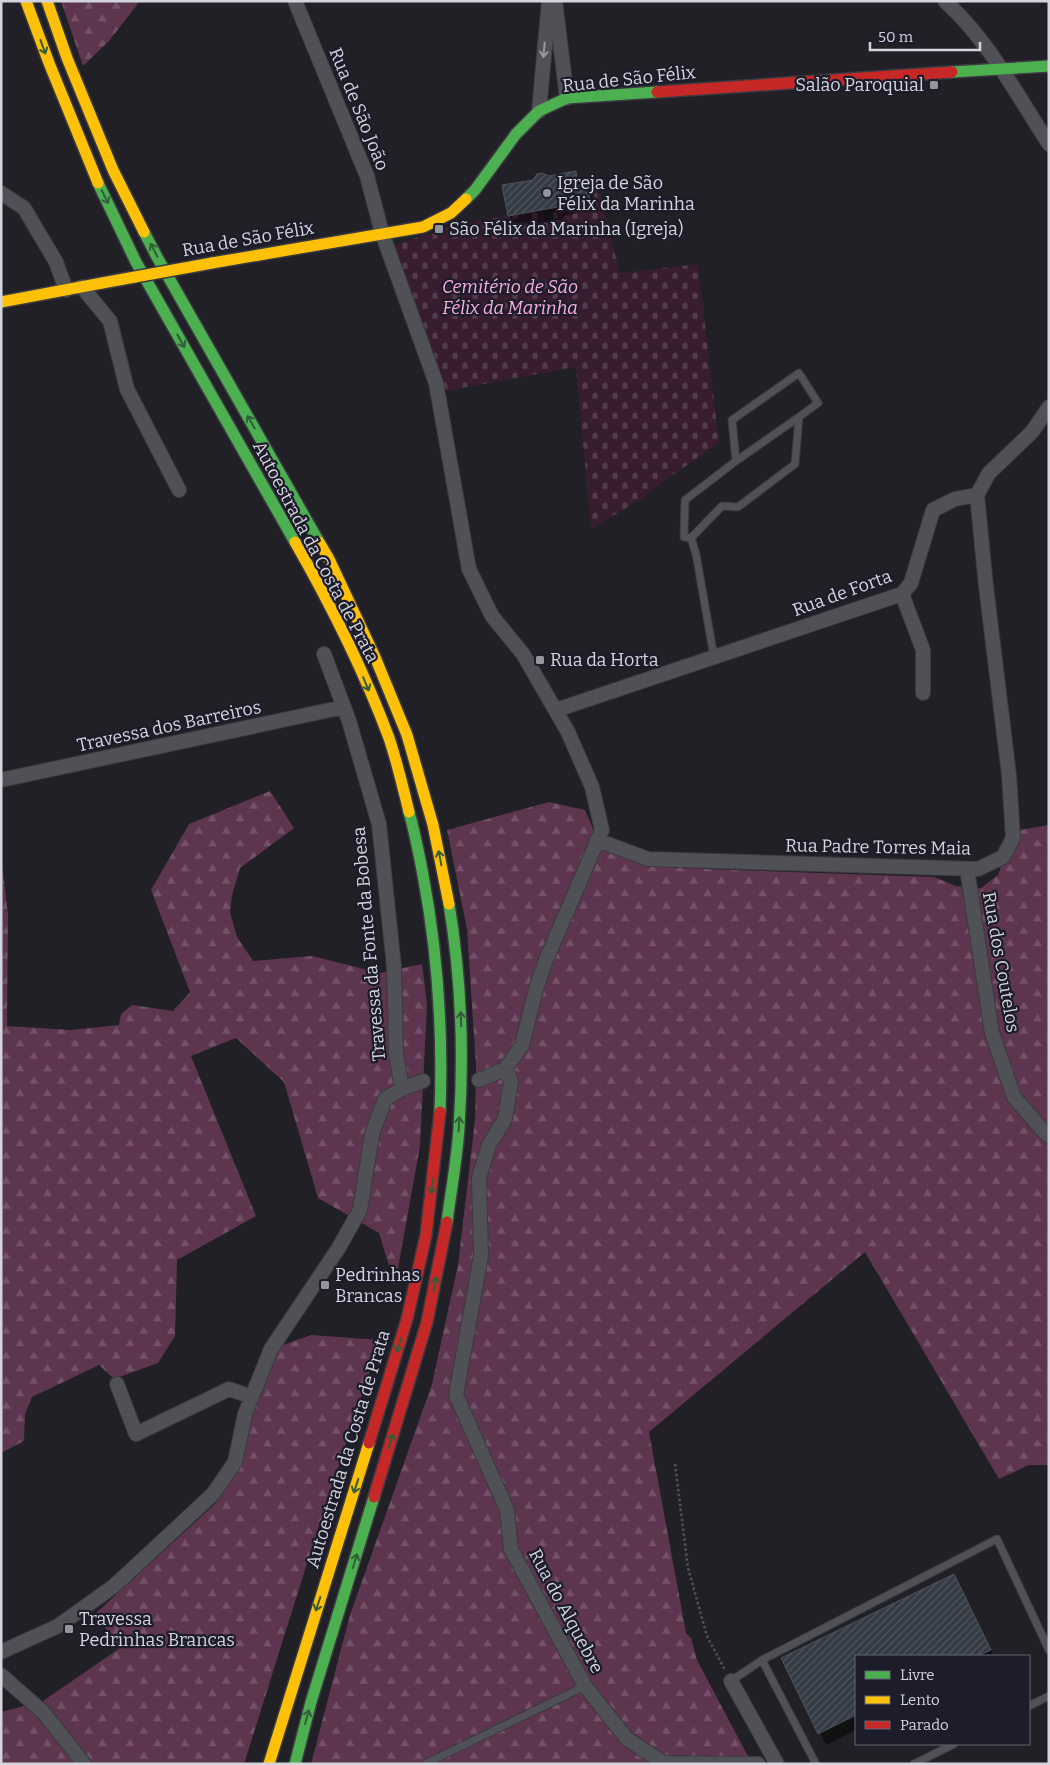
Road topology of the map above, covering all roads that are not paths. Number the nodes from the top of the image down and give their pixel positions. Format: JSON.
{"nodes":[{"id":1,"x":26,"y":1,"type":"edge"},
{"id":2,"x":47,"y":1,"type":"edge"},
{"id":3,"x":295,"y":1,"type":"edge"},
{"id":4,"x":549,"y":1,"type":"edge"},
{"id":5,"x":555,"y":1,"type":"edge"},
{"id":6,"x":945,"y":1,"type":"edge"},
{"id":7,"x":1049,"y":66,"type":"edge"},
{"id":8,"x":1000,"y":68,"type":"junction"},
{"id":9,"x":566,"y":98,"type":"junction"},
{"id":10,"x":539,"y":111,"type":"junction"},
{"id":11,"x":1049,"y":144,"type":"edge"},
{"id":12,"x":1,"y":193,"type":"edge"},
{"id":13,"x":382,"y":233,"type":"junction"},
{"id":14,"x":82,"y":287,"type":"junction"},
{"id":15,"x":66,"y":290,"type":"junction"},
{"id":16,"x":1,"y":302,"type":"edge"},
{"id":17,"x":1049,"y":407,"type":"edge"},
{"id":18,"x":799,"y":417,"type":"junction"},
{"id":19,"x":736,"y":461,"type":"junction"},
{"id":20,"x":179,"y":490,"type":"dead end"},
{"id":21,"x":977,"y":494,"type":"junction"},
{"id":22,"x":691,"y":538,"type":"junction"},
{"id":23,"x":902,"y":594,"type":"junction"},
{"id":24,"x":324,"y":654,"type":"dead end"},
{"id":25,"x":714,"y":657,"type":"junction"},
{"id":26,"x":923,"y":693,"type":"dead end"},
{"id":27,"x":344,"y":707,"type":"junction"},
{"id":28,"x":556,"y":710,"type":"junction"},
{"id":29,"x":1,"y":780,"type":"edge"},
{"id":30,"x":597,"y":840,"type":"junction"},
{"id":31,"x":967,"y":869,"type":"junction"},
{"id":32,"x":505,"y":1070,"type":"junction"},
{"id":33,"x":479,"y":1080,"type":"dead end"},
{"id":34,"x":423,"y":1081,"type":"dead end"},
{"id":35,"x":402,"y":1088,"type":"junction"},
{"id":36,"x":1049,"y":1136,"type":"edge"},
{"id":37,"x":117,"y":1384,"type":"dead end"},
{"id":38,"x":252,"y":1397,"type":"junction"},
{"id":39,"x":1049,"y":1650,"type":"edge"},
{"id":40,"x":1,"y":1652,"type":"edge"},
{"id":41,"x":762,"y":1660,"type":"junction"},
{"id":42,"x":1,"y":1675,"type":"edge"},
{"id":43,"x":732,"y":1681,"type":"joint"},
{"id":44,"x":585,"y":1686,"type":"junction"},
{"id":45,"x":1049,"y":1696,"type":"edge"},
{"id":46,"x":1030,"y":1706,"type":"edge"},
{"id":47,"x":952,"y":1745,"type":"edge"},
{"id":48,"x":84,"y":1764,"type":"edge"},
{"id":49,"x":269,"y":1764,"type":"edge"},
{"id":50,"x":294,"y":1764,"type":"edge"},
{"id":51,"x":425,"y":1764,"type":"edge"},
{"id":52,"x":758,"y":1764,"type":"edge"},
{"id":53,"x":777,"y":1764,"type":"edge"},
{"id":54,"x":816,"y":1764,"type":"edge"},
{"id":55,"x":914,"y":1764,"type":"edge"}],
"edges":[{"from":1,"to":49,"type":"main road","name":"Autoestrada da Costa de Prata","one_way":true},
{"from":50,"to":2,"type":"main road","name":"Autoestrada da Costa de Prata","one_way":true},
{"from":3,"to":13,"type":"street","name":"Rua de São João"},
{"from":4,"to":10,"type":"street","one_way":true},
{"from":5,"to":9,"type":"street"},
{"from":6,"to":8,"type":"street"},
{"from":7,"to":8,"type":"main road","name":"Rua de São Félix"},
{"from":8,"to":9,"type":"main road","name":"Rua de São Félix"},
{"from":8,"to":11,"type":"street"},
{"from":9,"to":10,"type":"main road","name":"Rua de São Félix"},
{"from":10,"to":13,"type":"main road","name":"Rua de São Félix"},
{"from":12,"to":15,"type":"street"},
{"from":13,"to":14,"type":"main road","name":"Rua de São Félix","bridge":true},
{"from":13,"to":28,"type":"street","name":"Rua de São João"},
{"from":14,"to":15,"type":"main road","name":"Rua de São Félix"},
{"from":14,"to":20,"type":"street"},
{"from":15,"to":16,"type":"main road","name":"Rua de São Félix"},
{"from":17,"to":21,"type":"street"},
{"from":18,"to":19,"type":"lane"},
{"from":18,"to":19,"type":"lane"},
{"from":18,"to":22,"type":"lane"},
{"from":19,"to":22,"type":"lane"},
{"from":21,"to":23,"type":"street","name":"Rua de Forta"},
{"from":21,"to":31,"type":"street","name":"Rua Padre Torres Maia"},
{"from":22,"to":25,"type":"lane"},
{"from":23,"to":25,"type":"street","name":"Rua de Forta"},
{"from":23,"to":26,"type":"street"},
{"from":24,"to":27,"type":"street","name":"Travessa da Fonte da Bobesa"},
{"from":25,"to":28,"type":"street","name":"Rua de Forta"},
{"from":27,"to":29,"type":"street","name":"Travessa dos Barreiros"},
{"from":27,"to":35,"type":"street","name":"Travessa da Fonte da Bobesa"},
{"from":28,"to":30,"type":"street","name":"Rua de São João"},
{"from":30,"to":31,"type":"street","name":"Rua Padre Torres Maia"},
{"from":30,"to":32,"type":"street","name":"Rua de São João"},
{"from":31,"to":36,"type":"street","name":"Rua dos Coutelos"},
{"from":32,"to":33,"type":"street"},
{"from":32,"to":44,"type":"street","name":"Rua do Alquebre"},
{"from":34,"to":35,"type":"street"},
{"from":35,"to":38,"type":"street"},
{"from":37,"to":38,"type":"street"},
{"from":38,"to":40,"type":"street"},
{"from":39,"to":41,"type":"lane"},
{"from":41,"to":43,"type":"lane"},
{"from":41,"to":54,"type":"lane"},
{"from":42,"to":48,"type":"street"},
{"from":43,"to":53,"type":"street"},
{"from":44,"to":51,"type":"lane"},
{"from":44,"to":52,"type":"street","name":"Rua do Alquebre"},
{"from":45,"to":46,"type":"lane"},
{"from":47,"to":55,"type":"lane"}]}
